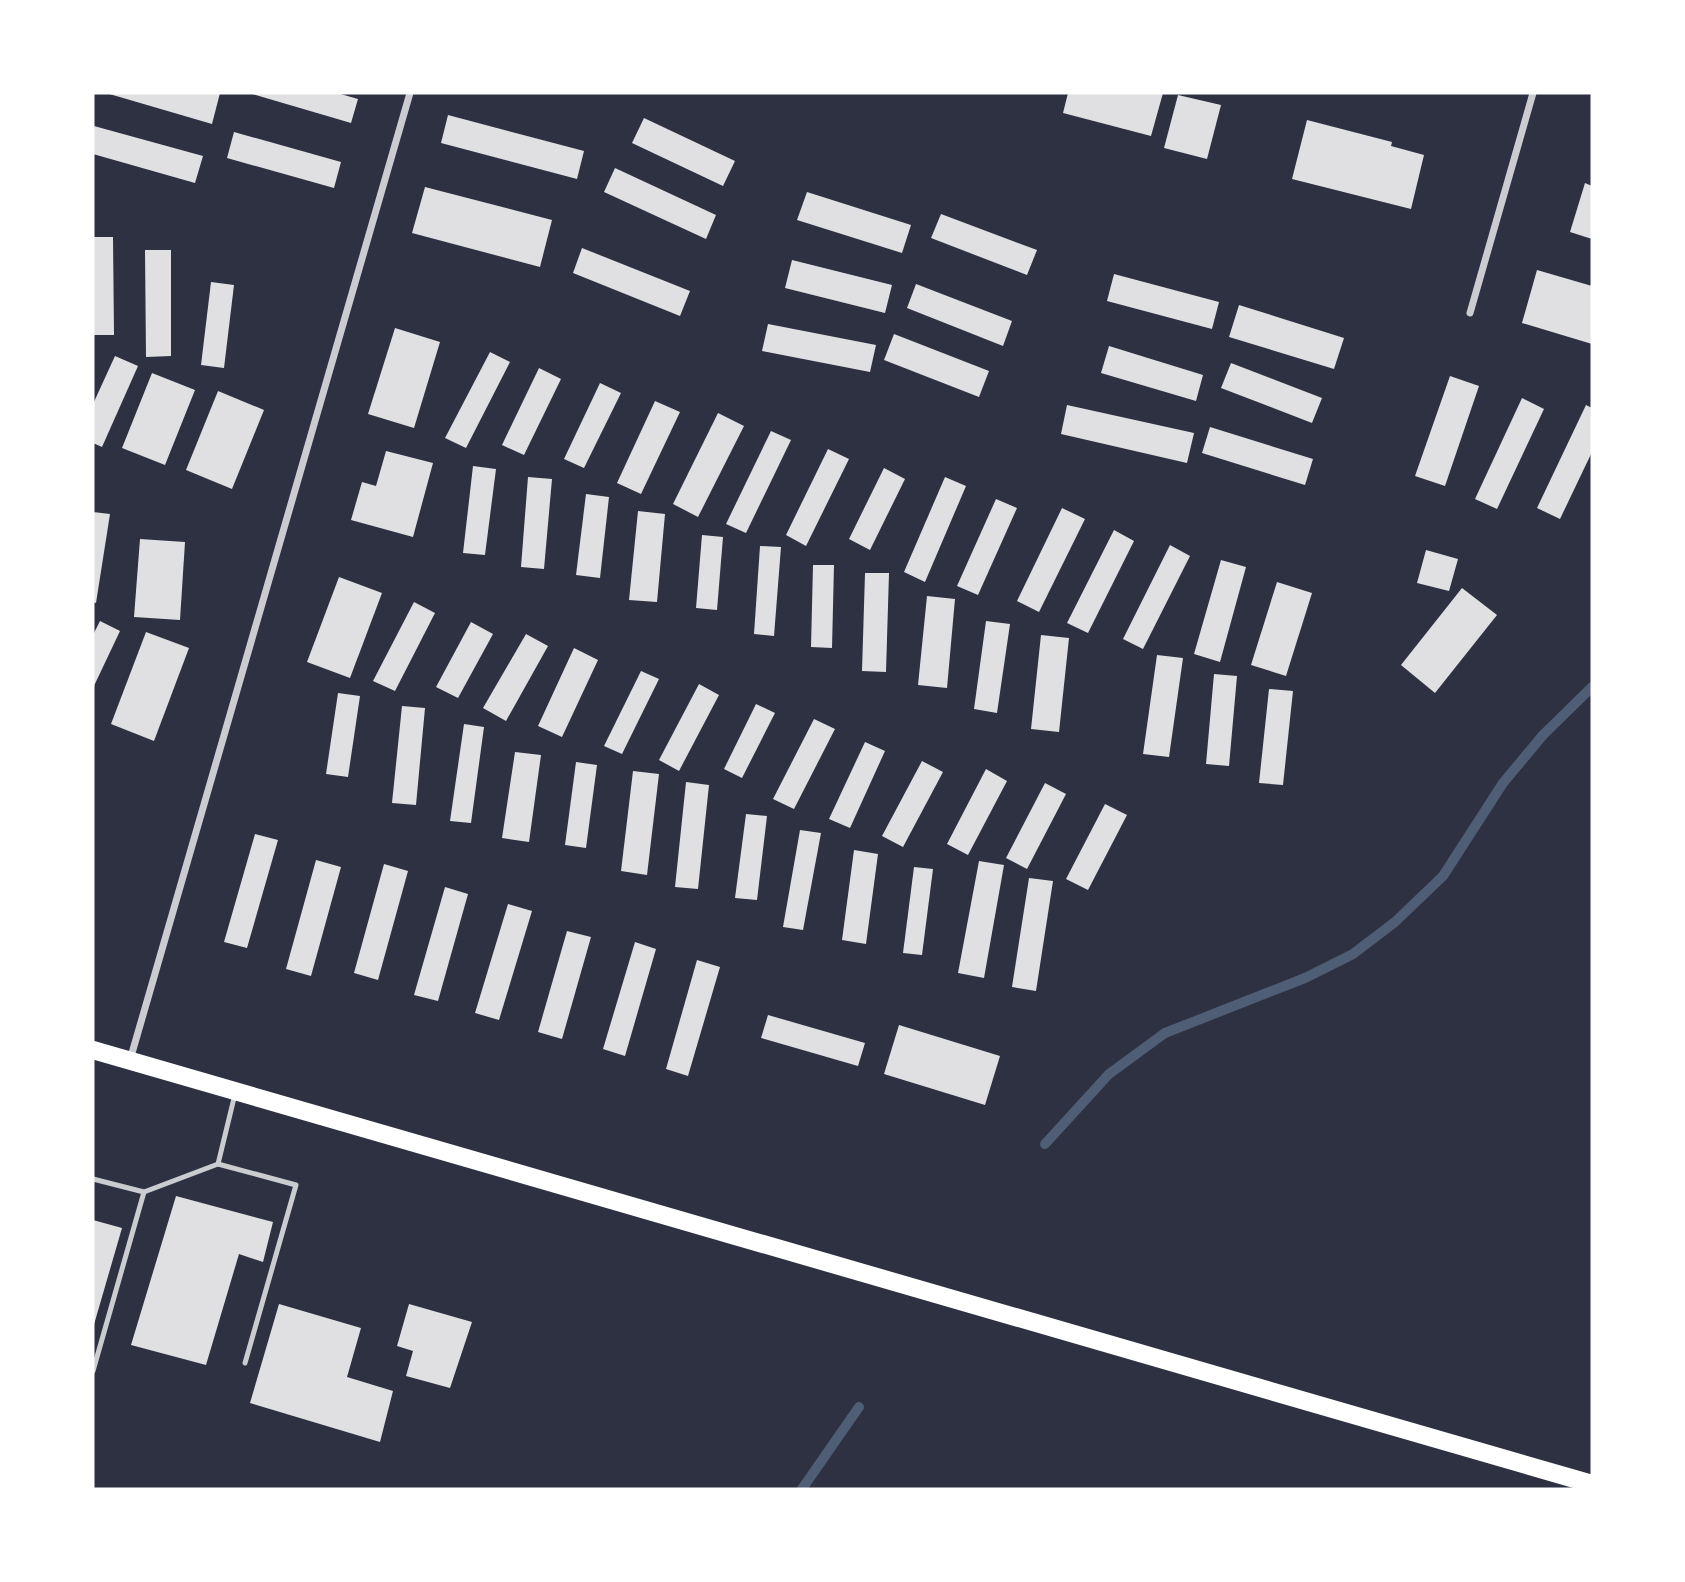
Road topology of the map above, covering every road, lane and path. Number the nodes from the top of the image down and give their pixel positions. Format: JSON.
{"nodes":[{"id":1,"x":410,"y":93,"type":"edge"},
{"id":2,"x":1533,"y":93,"type":"edge"},
{"id":3,"x":1469,"y":313,"type":"dead end"},
{"id":4,"x":93,"y":1050,"type":"edge"},
{"id":5,"x":130,"y":1060,"type":"junction"},
{"id":6,"x":236,"y":1091,"type":"junction"},
{"id":7,"x":218,"y":1164,"type":"junction"},
{"id":8,"x":93,"y":1179,"type":"edge"},
{"id":9,"x":144,"y":1192,"type":"junction"},
{"id":10,"x":245,"y":1363,"type":"dead end"},
{"id":11,"x":93,"y":1371,"type":"edge"},
{"id":12,"x":1592,"y":1484,"type":"edge"}],
"edges":[{"from":1,"to":5,"type":"street"},
{"from":2,"to":3,"type":"street"},
{"from":4,"to":5,"type":"main road"},
{"from":5,"to":6,"type":"main road"},
{"from":6,"to":7,"type":"lane"},
{"from":6,"to":12,"type":"main road"},
{"from":7,"to":9,"type":"lane"},
{"from":7,"to":10,"type":"lane"},
{"from":8,"to":9,"type":"lane"},
{"from":9,"to":11,"type":"lane"}]}
